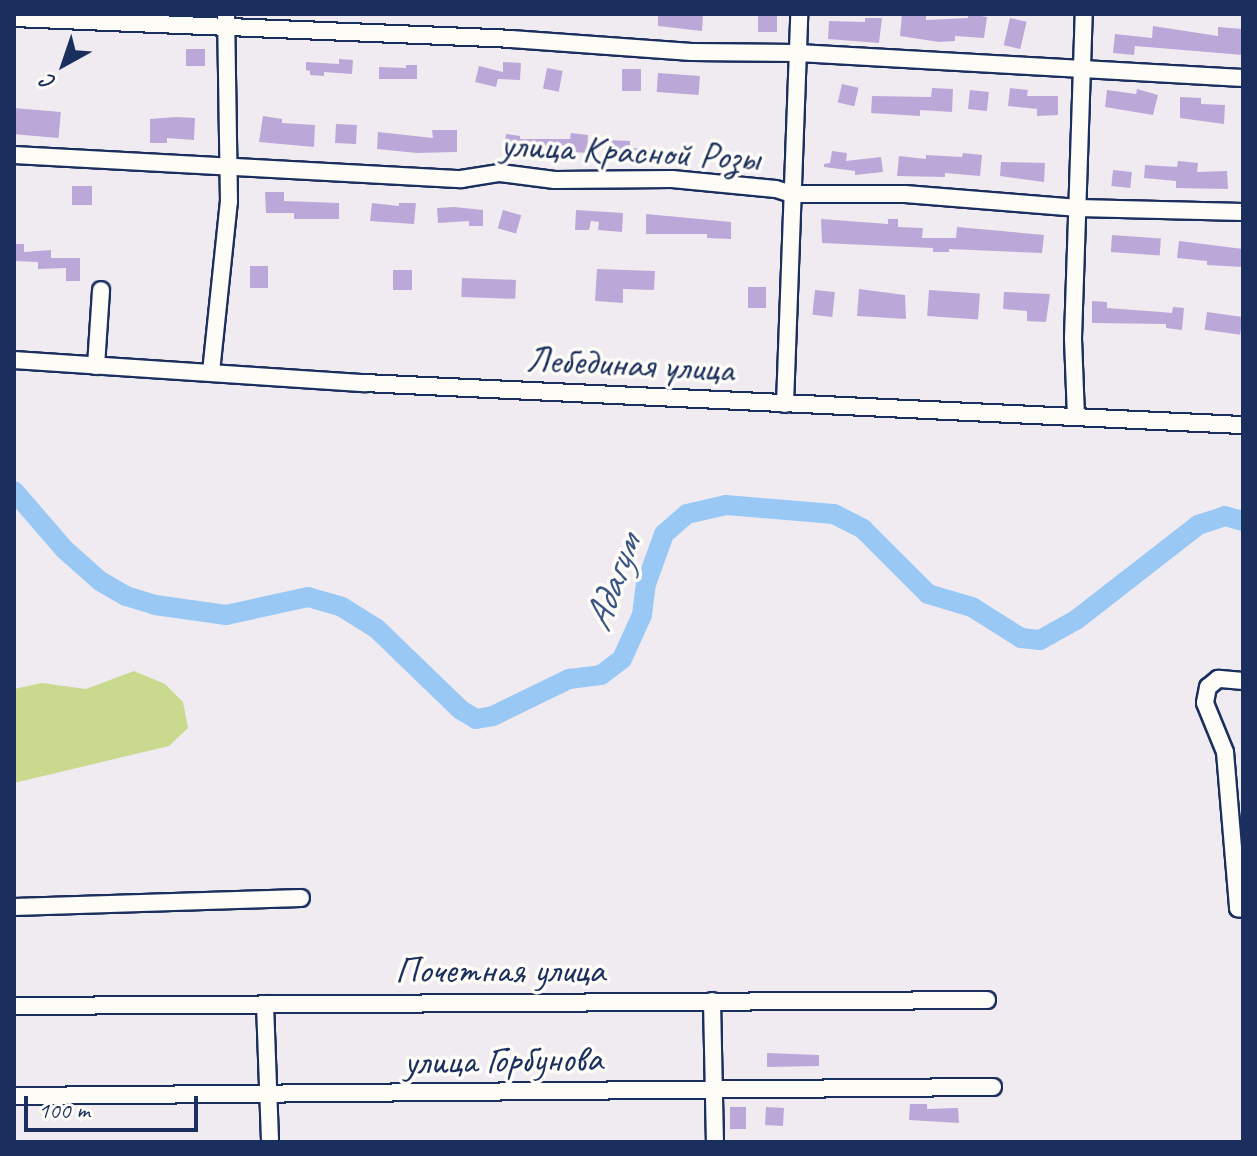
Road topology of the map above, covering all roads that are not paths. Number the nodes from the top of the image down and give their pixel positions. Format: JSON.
{"nodes":[{"id":1,"x":799,"y":14,"type":"edge"},
{"id":2,"x":1084,"y":14,"type":"edge"},
{"id":3,"x":14,"y":18,"type":"edge"},
{"id":4,"x":226,"y":21,"type":"edge"},
{"id":5,"x":797,"y":53,"type":"junction"},
{"id":6,"x":1082,"y":68,"type":"junction"},
{"id":7,"x":1243,"y":78,"type":"edge"},
{"id":8,"x":14,"y":155,"type":"edge"},
{"id":9,"x":230,"y":167,"type":"junction"},
{"id":10,"x":791,"y":194,"type":"junction"},
{"id":11,"x":1078,"y":208,"type":"junction"},
{"id":12,"x":1243,"y":212,"type":"edge"},
{"id":13,"x":101,"y":290,"type":"dead end"},
{"id":14,"x":14,"y":360,"type":"edge"},
{"id":15,"x":96,"y":366,"type":"junction"},
{"id":16,"x":211,"y":372,"type":"junction"},
{"id":17,"x":785,"y":404,"type":"junction"},
{"id":18,"x":1076,"y":417,"type":"junction"},
{"id":19,"x":1243,"y":425,"type":"edge"},
{"id":20,"x":1243,"y":681,"type":"edge"},
{"id":21,"x":301,"y":898,"type":"dead end"},
{"id":22,"x":14,"y":907,"type":"edge"},
{"id":23,"x":1243,"y":909,"type":"edge"},
{"id":24,"x":987,"y":1000,"type":"dead end"},
{"id":25,"x":712,"y":1001,"type":"junction"},
{"id":26,"x":265,"y":1004,"type":"junction"},
{"id":27,"x":14,"y":1006,"type":"edge"},
{"id":28,"x":993,"y":1087,"type":"dead end"},
{"id":29,"x":714,"y":1089,"type":"junction"},
{"id":30,"x":270,"y":1095,"type":"junction"},
{"id":31,"x":14,"y":1096,"type":"edge"},
{"id":32,"x":270,"y":1142,"type":"edge"},
{"id":33,"x":715,"y":1142,"type":"edge"}],
"edges":[{"from":1,"to":5,"type":"street"},
{"from":2,"to":6,"type":"street"},
{"from":3,"to":4,"type":"street"},
{"from":4,"to":5,"type":"street"},
{"from":4,"to":9,"type":"street"},
{"from":5,"to":6,"type":"street"},
{"from":5,"to":10,"type":"street"},
{"from":6,"to":7,"type":"street"},
{"from":6,"to":11,"type":"street"},
{"from":8,"to":9,"type":"street","name":"улица Красной Розы"},
{"from":9,"to":10,"type":"street","name":"улица Красной Розы"},
{"from":9,"to":16,"type":"street"},
{"from":10,"to":11,"type":"street","name":"улица Красной Розы"},
{"from":10,"to":17,"type":"street"},
{"from":11,"to":12,"type":"street","name":"улица Красной Розы"},
{"from":11,"to":18,"type":"street"},
{"from":13,"to":15,"type":"street"},
{"from":14,"to":15,"type":"street","name":"Лебединая улица"},
{"from":15,"to":16,"type":"street","name":"Лебединая улица"},
{"from":16,"to":17,"type":"street","name":"Лебединая улица"},
{"from":17,"to":18,"type":"street","name":"Лебединая улица"},
{"from":18,"to":19,"type":"street","name":"Лебединая улица"},
{"from":20,"to":23,"type":"street"},
{"from":21,"to":22,"type":"street"},
{"from":24,"to":25,"type":"street","name":"Почетная улица"},
{"from":25,"to":26,"type":"street","name":"Почетная улица"},
{"from":25,"to":29,"type":"street"},
{"from":26,"to":27,"type":"street","name":"Почетная улица"},
{"from":26,"to":30,"type":"street"},
{"from":28,"to":29,"type":"street","name":"улица Горбунова"},
{"from":29,"to":30,"type":"street","name":"улица Горбунова"},
{"from":29,"to":33,"type":"street"},
{"from":30,"to":31,"type":"street","name":"улица Горбунова"},
{"from":30,"to":32,"type":"street"}]}
